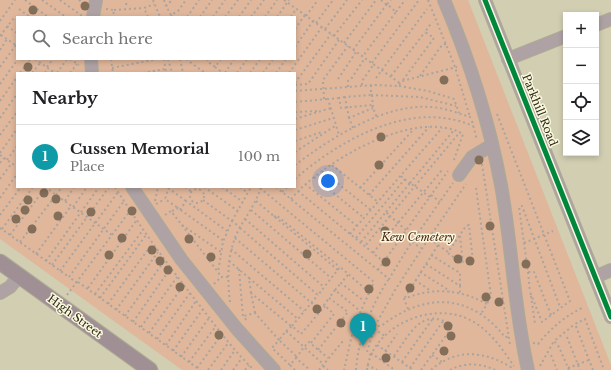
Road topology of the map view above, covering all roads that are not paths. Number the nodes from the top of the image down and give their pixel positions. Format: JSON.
{"nodes":[{"id":1,"x":444,"y":0,"type":"edge"},
{"id":2,"x":485,"y":0,"type":"edge"},
{"id":3,"x":100,"y":4,"type":"edge"},
{"id":4,"x":94,"y":16,"type":"edge"},
{"id":5,"x":611,"y":19,"type":"edge"},
{"id":6,"x":599,"y":24,"type":"edge"},
{"id":7,"x":563,"y":37,"type":"edge"},
{"id":8,"x":508,"y":58,"type":"junction"},
{"id":9,"x":91,"y":60,"type":"edge"},
{"id":10,"x":92,"y":72,"type":"edge"},
{"id":11,"x":492,"y":145,"type":"junction"},
{"id":12,"x":464,"y":178,"type":"road end"},
{"id":13,"x":133,"y":188,"type":"edge"},
{"id":14,"x":2,"y":268,"type":"edge"},
{"id":15,"x":611,"y":270,"type":"edge"},
{"id":16,"x":19,"y":276,"type":"junction"},
{"id":17,"x":595,"y":277,"type":"junction"},
{"id":18,"x":0,"y":293,"type":"edge"},
{"id":19,"x":611,"y":317,"type":"edge"},
{"id":20,"x":150,"y":370,"type":"edge"},
{"id":21,"x":274,"y":370,"type":"edge"},
{"id":22,"x":528,"y":370,"type":"edge"}],
"edges":[{"from":1,"to":11,"type":"street"},
{"from":2,"to":8,"type":"street","name":"Parkhill Road"},
{"from":3,"to":4,"type":"street"},
{"from":5,"to":6,"type":"street"},
{"from":7,"to":8,"type":"street"},
{"from":8,"to":17,"type":"street","name":"Parkhill Road"},
{"from":9,"to":10,"type":"street"},
{"from":11,"to":12,"type":"street"},
{"from":11,"to":22,"type":"street"},
{"from":13,"to":21,"type":"street"},
{"from":14,"to":16,"type":"main road","name":"High Street"},
{"from":15,"to":17,"type":"street"},
{"from":16,"to":18,"type":"street"},
{"from":16,"to":20,"type":"main road","name":"High Street"},
{"from":17,"to":19,"type":"street","name":"Parkhill Road"}]}
